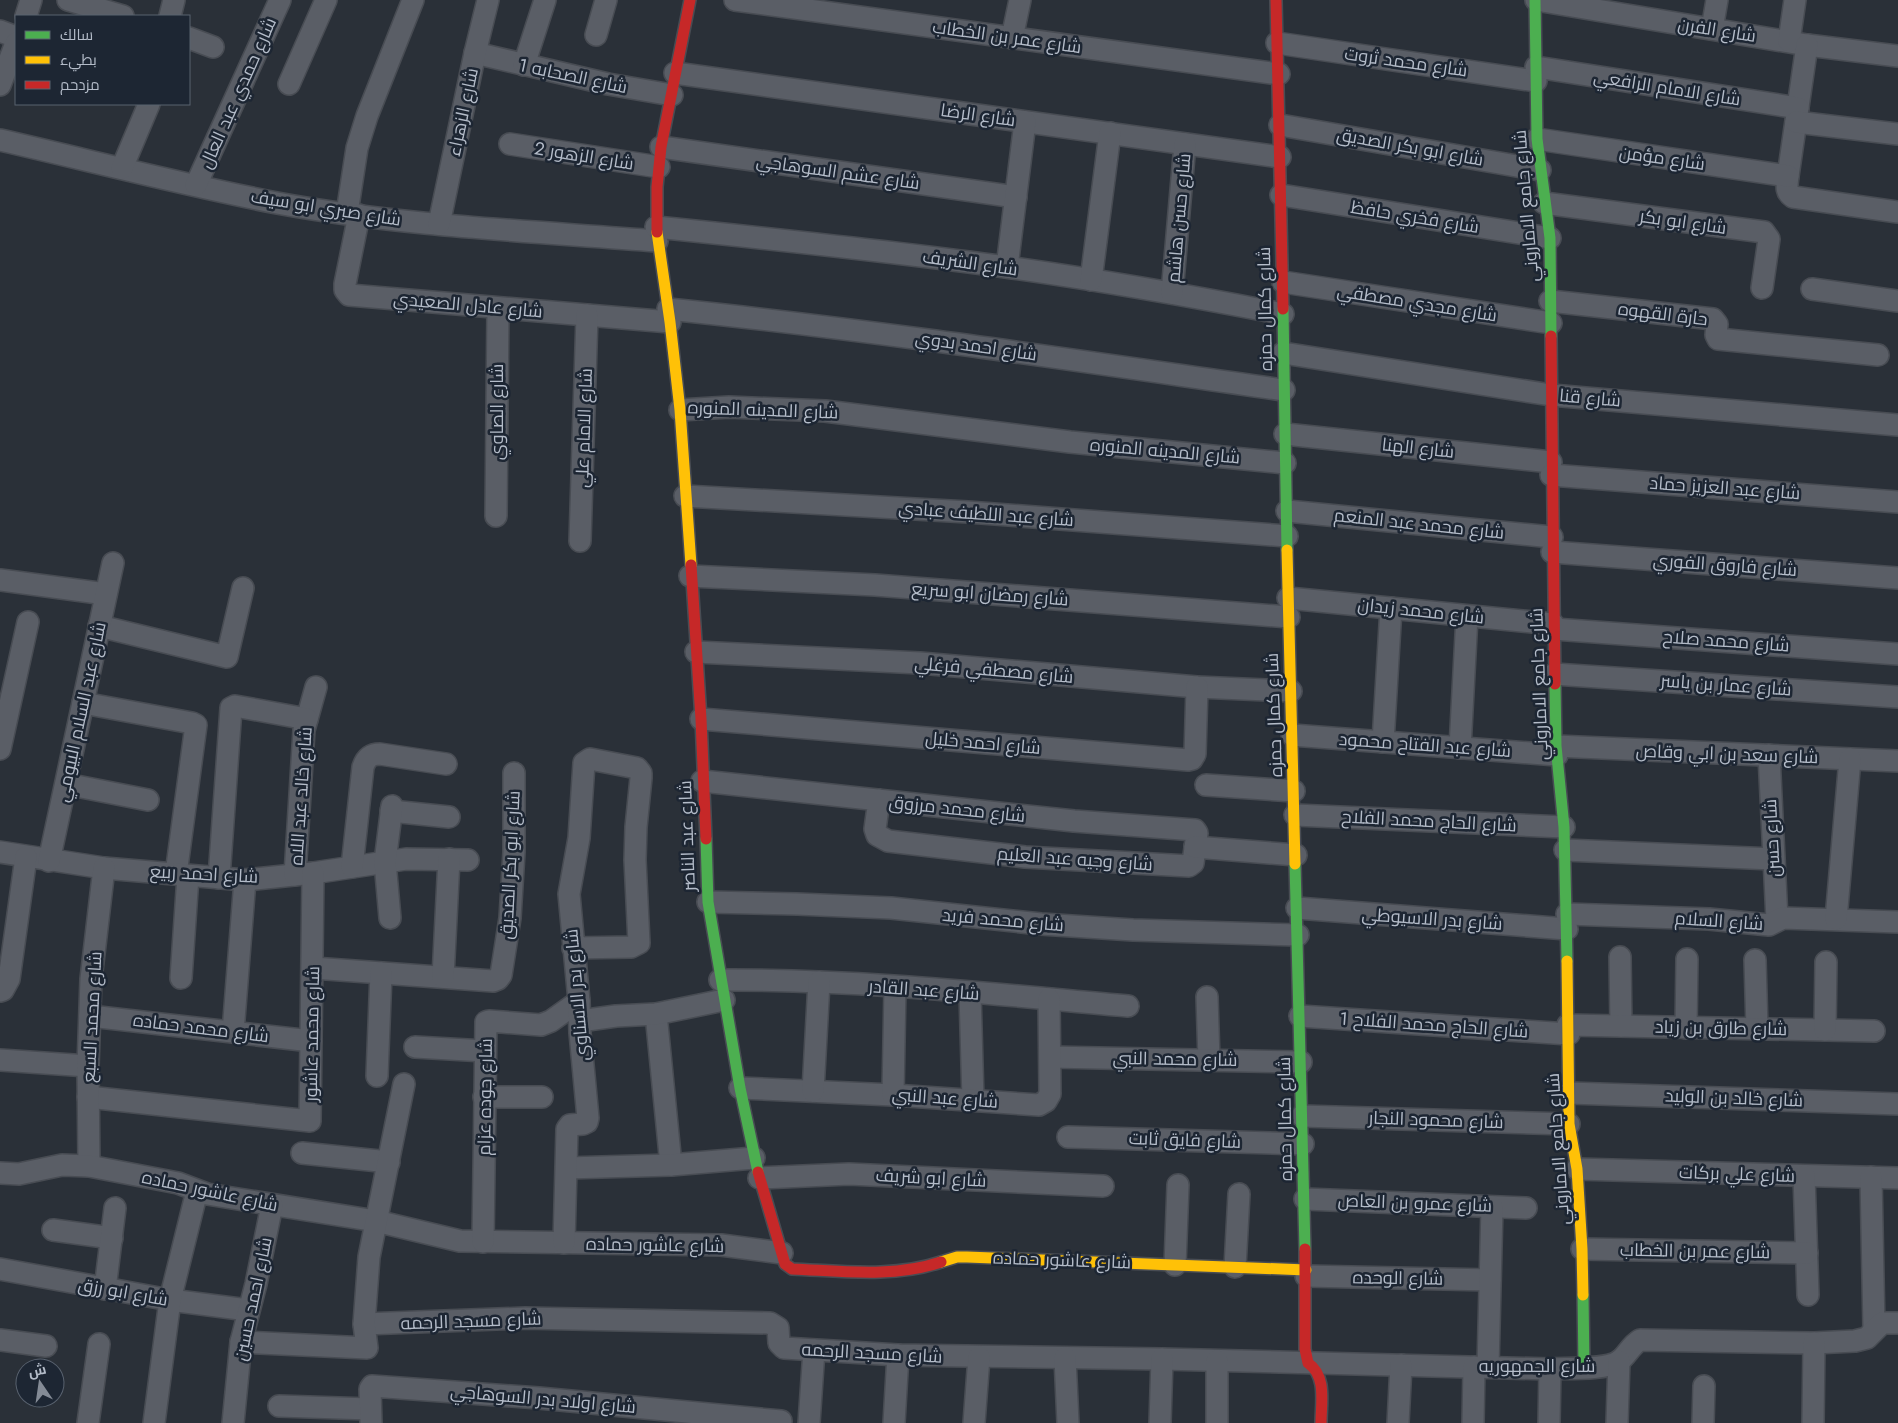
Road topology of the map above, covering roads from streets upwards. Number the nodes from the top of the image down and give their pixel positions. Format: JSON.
{"nodes":[{"id":1,"x":32,"y":0,"type":"edge"},
{"id":2,"x":68,"y":0,"type":"edge"},
{"id":3,"x":174,"y":0,"type":"edge"},
{"id":4,"x":280,"y":0,"type":"edge"},
{"id":5,"x":326,"y":0,"type":"edge"},
{"id":6,"x":413,"y":0,"type":"edge"},
{"id":7,"x":488,"y":0,"type":"edge"},
{"id":8,"x":545,"y":0,"type":"edge"},
{"id":9,"x":606,"y":0,"type":"edge"},
{"id":10,"x":690,"y":0,"type":"edge"},
{"id":11,"x":735,"y":0,"type":"edge"},
{"id":12,"x":1020,"y":0,"type":"edge"},
{"id":13,"x":1276,"y":0,"type":"edge"},
{"id":14,"x":1535,"y":0,"type":"edge"},
{"id":15,"x":1717,"y":0,"type":"edge"},
{"id":16,"x":1795,"y":0,"type":"edge"},
{"id":17,"x":111,"y":9,"type":"edge"},
{"id":18,"x":26,"y":15,"type":"edge"},
{"id":19,"x":170,"y":15,"type":"edge"},
{"id":20,"x":1712,"y":29,"type":"junction"},
{"id":21,"x":0,"y":32,"type":"edge"},
{"id":22,"x":596,"y":35,"type":"dead end"},
{"id":23,"x":15,"y":37,"type":"edge"},
{"id":24,"x":190,"y":38,"type":"edge"},
{"id":25,"x":1012,"y":38,"type":"junction"},
{"id":26,"x":1277,"y":43,"type":"junction"},
{"id":27,"x":1798,"y":43,"type":"junction"},
{"id":28,"x":213,"y":47,"type":"dead end"},
{"id":29,"x":14,"y":54,"type":"edge"},
{"id":30,"x":475,"y":54,"type":"junction"},
{"id":31,"x":1898,"y":56,"type":"edge"},
{"id":32,"x":524,"y":65,"type":"junction"},
{"id":33,"x":675,"y":73,"type":"junction"},
{"id":34,"x":1279,"y":74,"type":"junction"},
{"id":35,"x":1536,"y":74,"type":"junction"},
{"id":36,"x":289,"y":84,"type":"dead end"},
{"id":37,"x":0,"y":85,"type":"edge"},
{"id":38,"x":672,"y":95,"type":"junction"},
{"id":39,"x":149,"y":105,"type":"edge"},
{"id":40,"x":1797,"y":115,"type":"junction"},
{"id":41,"x":1025,"y":122,"type":"junction"},
{"id":42,"x":1280,"y":125,"type":"junction"},
{"id":43,"x":1110,"y":133,"type":"junction"},
{"id":44,"x":1898,"y":134,"type":"edge"},
{"id":45,"x":1537,"y":139,"type":"junction"},
{"id":46,"x":0,"y":140,"type":"edge"},
{"id":47,"x":510,"y":144,"type":"dead end"},
{"id":48,"x":1185,"y":144,"type":"junction"},
{"id":49,"x":660,"y":157,"type":"junction"},
{"id":50,"x":1280,"y":157,"type":"junction"},
{"id":51,"x":122,"y":168,"type":"junction"},
{"id":52,"x":1540,"y":170,"type":"junction"},
{"id":53,"x":1788,"y":176,"type":"junction"},
{"id":54,"x":196,"y":185,"type":"junction"},
{"id":55,"x":1281,"y":195,"type":"junction"},
{"id":56,"x":1016,"y":197,"type":"junction"},
{"id":57,"x":1544,"y":203,"type":"junction"},
{"id":58,"x":1898,"y":212,"type":"edge"},
{"id":59,"x":353,"y":214,"type":"junction"},
{"id":60,"x":439,"y":224,"type":"junction"},
{"id":61,"x":656,"y":234,"type":"junction"},
{"id":62,"x":1550,"y":238,"type":"junction"},
{"id":63,"x":1007,"y":267,"type":"junction"},
{"id":64,"x":1090,"y":280,"type":"junction"},
{"id":65,"x":1283,"y":282,"type":"junction"},
{"id":66,"x":1762,"y":288,"type":"dead end"},
{"id":67,"x":1812,"y":288,"type":"dead end"},
{"id":68,"x":1172,"y":293,"type":"junction"},
{"id":69,"x":1550,"y":301,"type":"junction"},
{"id":70,"x":1898,"y":301,"type":"edge"},
{"id":71,"x":498,"y":308,"type":"junction"},
{"id":72,"x":1283,"y":314,"type":"junction"},
{"id":73,"x":587,"y":315,"type":"junction"},
{"id":74,"x":669,"y":316,"type":"junction"},
{"id":75,"x":1550,"y":323,"type":"junction"},
{"id":76,"x":1284,"y":353,"type":"junction"},
{"id":77,"x":1878,"y":355,"type":"dead end"},
{"id":78,"x":1284,"y":390,"type":"junction"},
{"id":79,"x":1551,"y":395,"type":"junction"},
{"id":80,"x":680,"y":410,"type":"junction"},
{"id":81,"x":1898,"y":425,"type":"edge"},
{"id":82,"x":1285,"y":434,"type":"junction"},
{"id":83,"x":1285,"y":463,"type":"junction"},
{"id":84,"x":1551,"y":469,"type":"junction"},
{"id":85,"x":685,"y":496,"type":"junction"},
{"id":86,"x":1898,"y":502,"type":"edge"},
{"id":87,"x":1287,"y":511,"type":"junction"},
{"id":88,"x":496,"y":516,"type":"dead end"},
{"id":89,"x":1287,"y":536,"type":"junction"},
{"id":90,"x":580,"y":541,"type":"dead end"},
{"id":91,"x":1552,"y":545,"type":"junction"},
{"id":92,"x":113,"y":563,"type":"dead end"},
{"id":93,"x":690,"y":576,"type":"junction"},
{"id":94,"x":1898,"y":578,"type":"edge"},
{"id":95,"x":0,"y":580,"type":"edge"},
{"id":96,"x":243,"y":588,"type":"dead end"},
{"id":97,"x":106,"y":594,"type":"junction"},
{"id":98,"x":1289,"y":608,"type":"junction"},
{"id":99,"x":1391,"y":608,"type":"junction"},
{"id":100,"x":1467,"y":616,"type":"junction"},
{"id":101,"x":28,"y":622,"type":"dead end"},
{"id":102,"x":99,"y":626,"type":"junction"},
{"id":103,"x":1554,"y":626,"type":"junction"},
{"id":104,"x":696,"y":652,"type":"junction"},
{"id":105,"x":1898,"y":654,"type":"edge"},
{"id":106,"x":1554,"y":674,"type":"junction"},
{"id":107,"x":316,"y":687,"type":"dead end"},
{"id":108,"x":1196,"y":687,"type":"junction"},
{"id":109,"x":1291,"y":692,"type":"junction"},
{"id":110,"x":1898,"y":697,"type":"edge"},
{"id":111,"x":82,"y":703,"type":"junction"},
{"id":112,"x":307,"y":719,"type":"junction"},
{"id":113,"x":701,"y":719,"type":"junction"},
{"id":114,"x":1292,"y":736,"type":"junction"},
{"id":115,"x":1383,"y":742,"type":"junction"},
{"id":116,"x":1460,"y":748,"type":"junction"},
{"id":117,"x":0,"y":749,"type":"edge"},
{"id":118,"x":1557,"y":751,"type":"junction"},
{"id":119,"x":1769,"y":755,"type":"junction"},
{"id":120,"x":1850,"y":759,"type":"junction"},
{"id":121,"x":1898,"y":761,"type":"edge"},
{"id":122,"x":446,"y":764,"type":"dead end"},
{"id":123,"x":514,"y":773,"type":"dead end"},
{"id":124,"x":702,"y":781,"type":"junction"},
{"id":125,"x":66,"y":784,"type":"junction"},
{"id":126,"x":1206,"y":785,"type":"dead end"},
{"id":127,"x":1294,"y":791,"type":"junction"},
{"id":128,"x":148,"y":800,"type":"dead end"},
{"id":129,"x":879,"y":800,"type":"junction"},
{"id":130,"x":1295,"y":815,"type":"junction"},
{"id":131,"x":449,"y":816,"type":"dead end"},
{"id":132,"x":1564,"y":827,"type":"junction"},
{"id":133,"x":1195,"y":846,"type":"junction"},
{"id":134,"x":1565,"y":850,"type":"junction"},
{"id":135,"x":0,"y":852,"type":"edge"},
{"id":136,"x":1296,"y":855,"type":"junction"},
{"id":137,"x":26,"y":857,"type":"junction"},
{"id":138,"x":1773,"y":859,"type":"junction"},
{"id":139,"x":49,"y":861,"type":"junction"},
{"id":140,"x":385,"y":862,"type":"junction"},
{"id":141,"x":352,"y":867,"type":"junction"},
{"id":142,"x":104,"y":868,"type":"junction"},
{"id":143,"x":304,"y":874,"type":"junction"},
{"id":144,"x":182,"y":875,"type":"junction"},
{"id":145,"x":219,"y":878,"type":"junction"},
{"id":146,"x":245,"y":880,"type":"junction"},
{"id":147,"x":708,"y":902,"type":"junction"},
{"id":148,"x":1297,"y":908,"type":"junction"},
{"id":149,"x":390,"y":918,"type":"dead end"},
{"id":150,"x":1836,"y":919,"type":"junction"},
{"id":151,"x":1777,"y":920,"type":"junction"},
{"id":152,"x":1567,"y":922,"type":"junction"},
{"id":153,"x":1898,"y":922,"type":"edge"},
{"id":154,"x":1298,"y":935,"type":"junction"},
{"id":155,"x":573,"y":948,"type":"junction"},
{"id":156,"x":1620,"y":956,"type":"dead end"},
{"id":157,"x":1687,"y":959,"type":"dead end"},
{"id":158,"x":1755,"y":960,"type":"dead end"},
{"id":159,"x":1826,"y":962,"type":"dead end"},
{"id":160,"x":313,"y":968,"type":"junction"},
{"id":161,"x":381,"y":973,"type":"junction"},
{"id":162,"x":181,"y":978,"type":"dead end"},
{"id":163,"x":443,"y":978,"type":"junction"},
{"id":164,"x":819,"y":982,"type":"junction"},
{"id":165,"x":895,"y":987,"type":"junction"},
{"id":166,"x":0,"y":990,"type":"edge"},
{"id":167,"x":722,"y":990,"type":"junction"},
{"id":168,"x":970,"y":993,"type":"junction"},
{"id":169,"x":1207,"y":997,"type":"dead end"},
{"id":170,"x":1049,"y":999,"type":"junction"},
{"id":171,"x":1128,"y":1006,"type":"dead end"},
{"id":172,"x":580,"y":1011,"type":"junction"},
{"id":173,"x":656,"y":1014,"type":"junction"},
{"id":174,"x":90,"y":1016,"type":"junction"},
{"id":175,"x":1300,"y":1016,"type":"junction"},
{"id":176,"x":1621,"y":1026,"type":"junction"},
{"id":177,"x":1686,"y":1028,"type":"junction"},
{"id":178,"x":1569,"y":1029,"type":"junction"},
{"id":179,"x":1757,"y":1029,"type":"junction"},
{"id":180,"x":1825,"y":1030,"type":"junction"},
{"id":181,"x":1874,"y":1031,"type":"dead end"},
{"id":182,"x":233,"y":1032,"type":"junction"},
{"id":183,"x":311,"y":1041,"type":"junction"},
{"id":184,"x":415,"y":1047,"type":"dead end"},
{"id":185,"x":485,"y":1051,"type":"junction"},
{"id":186,"x":1050,"y":1057,"type":"junction"},
{"id":187,"x":0,"y":1060,"type":"edge"},
{"id":188,"x":1209,"y":1060,"type":"junction"},
{"id":189,"x":1301,"y":1062,"type":"junction"},
{"id":190,"x":88,"y":1066,"type":"junction"},
{"id":191,"x":377,"y":1076,"type":"dead end"},
{"id":192,"x":404,"y":1084,"type":"dead end"},
{"id":193,"x":740,"y":1088,"type":"junction"},
{"id":194,"x":813,"y":1091,"type":"junction"},
{"id":195,"x":1569,"y":1092,"type":"junction"},
{"id":196,"x":893,"y":1095,"type":"junction"},
{"id":197,"x":88,"y":1096,"type":"junction"},
{"id":198,"x":484,"y":1097,"type":"junction"},
{"id":199,"x":542,"y":1097,"type":"dead end"},
{"id":200,"x":974,"y":1100,"type":"junction"},
{"id":201,"x":1898,"y":1104,"type":"edge"},
{"id":202,"x":1302,"y":1116,"type":"junction"},
{"id":203,"x":1570,"y":1124,"type":"junction"},
{"id":204,"x":1068,"y":1137,"type":"dead end"},
{"id":205,"x":1303,"y":1144,"type":"junction"},
{"id":206,"x":302,"y":1154,"type":"dead end"},
{"id":207,"x":754,"y":1158,"type":"junction"},
{"id":208,"x":388,"y":1162,"type":"junction"},
{"id":209,"x":671,"y":1165,"type":"junction"},
{"id":210,"x":89,"y":1166,"type":"junction"},
{"id":211,"x":567,"y":1168,"type":"junction"},
{"id":212,"x":1577,"y":1170,"type":"junction"},
{"id":213,"x":0,"y":1173,"type":"edge"},
{"id":214,"x":1804,"y":1176,"type":"junction"},
{"id":215,"x":759,"y":1178,"type":"junction"},
{"id":216,"x":1871,"y":1178,"type":"junction"},
{"id":217,"x":1898,"y":1178,"type":"edge"},
{"id":218,"x":1178,"y":1185,"type":"dead end"},
{"id":219,"x":1103,"y":1186,"type":"dead end"},
{"id":220,"x":197,"y":1191,"type":"junction"},
{"id":221,"x":1239,"y":1194,"type":"dead end"},
{"id":222,"x":1304,"y":1199,"type":"junction"},
{"id":223,"x":272,"y":1205,"type":"junction"},
{"id":224,"x":1492,"y":1207,"type":"junction"},
{"id":225,"x":116,"y":1208,"type":"dead end"},
{"id":226,"x":1526,"y":1208,"type":"dead end"},
{"id":227,"x":376,"y":1221,"type":"junction"},
{"id":228,"x":53,"y":1230,"type":"dead end"},
{"id":229,"x":112,"y":1238,"type":"junction"},
{"id":230,"x":482,"y":1242,"type":"junction"},
{"id":231,"x":564,"y":1243,"type":"junction"},
{"id":232,"x":1582,"y":1249,"type":"junction"},
{"id":233,"x":782,"y":1253,"type":"junction"},
{"id":234,"x":1807,"y":1253,"type":"junction"},
{"id":235,"x":1175,"y":1265,"type":"junction"},
{"id":236,"x":1235,"y":1267,"type":"junction"},
{"id":237,"x":0,"y":1269,"type":"edge"},
{"id":238,"x":1306,"y":1273,"type":"junction"},
{"id":239,"x":1490,"y":1280,"type":"junction"},
{"id":240,"x":105,"y":1289,"type":"junction"},
{"id":241,"x":1808,"y":1295,"type":"dead end"},
{"id":242,"x":170,"y":1300,"type":"junction"},
{"id":243,"x":248,"y":1310,"type":"junction"},
{"id":244,"x":1898,"y":1323,"type":"edge"},
{"id":245,"x":364,"y":1324,"type":"junction"},
{"id":246,"x":1874,"y":1329,"type":"junction"},
{"id":247,"x":0,"y":1340,"type":"edge"},
{"id":248,"x":241,"y":1342,"type":"junction"},
{"id":249,"x":1814,"y":1342,"type":"junction"},
{"id":250,"x":100,"y":1344,"type":"dead end"},
{"id":251,"x":46,"y":1346,"type":"dead end"},
{"id":252,"x":814,"y":1350,"type":"junction"},
{"id":253,"x":898,"y":1355,"type":"junction"},
{"id":254,"x":979,"y":1357,"type":"junction"},
{"id":255,"x":1065,"y":1358,"type":"junction"},
{"id":256,"x":1162,"y":1359,"type":"junction"},
{"id":257,"x":1217,"y":1361,"type":"junction"},
{"id":258,"x":1619,"y":1362,"type":"junction"},
{"id":259,"x":1308,"y":1363,"type":"junction"},
{"id":260,"x":1401,"y":1365,"type":"junction"},
{"id":261,"x":1481,"y":1367,"type":"junction"},
{"id":262,"x":1584,"y":1367,"type":"junction"},
{"id":263,"x":1550,"y":1369,"type":"junction"},
{"id":264,"x":1704,"y":1386,"type":"dead end"},
{"id":265,"x":279,"y":1406,"type":"dead end"},
{"id":266,"x":371,"y":1416,"type":"edge"},
{"id":267,"x":781,"y":1421,"type":"dead end"},
{"id":268,"x":88,"y":1423,"type":"edge"},
{"id":269,"x":154,"y":1423,"type":"edge"},
{"id":270,"x":233,"y":1423,"type":"edge"},
{"id":271,"x":809,"y":1423,"type":"edge"},
{"id":272,"x":894,"y":1423,"type":"edge"},
{"id":273,"x":974,"y":1423,"type":"edge"},
{"id":274,"x":1068,"y":1423,"type":"edge"},
{"id":275,"x":1160,"y":1423,"type":"edge"},
{"id":276,"x":1217,"y":1423,"type":"edge"},
{"id":277,"x":1321,"y":1423,"type":"edge"},
{"id":278,"x":1398,"y":1423,"type":"edge"},
{"id":279,"x":1473,"y":1423,"type":"edge"},
{"id":280,"x":1549,"y":1423,"type":"edge"},
{"id":281,"x":1618,"y":1423,"type":"edge"},
{"id":282,"x":1702,"y":1423,"type":"edge"},
{"id":283,"x":1813,"y":1423,"type":"edge"}],
"edges":[{"from":1,"to":18,"type":"street"},
{"from":2,"to":17,"type":"street"},
{"from":3,"to":19,"type":"street"},
{"from":4,"to":54,"type":"street","name":"شارع حمدي عبد العال"},
{"from":5,"to":36,"type":"street"},
{"from":6,"to":59,"type":"street"},
{"from":7,"to":30,"type":"street","name":"شارع الزهراء"},
{"from":8,"to":32,"type":"street"},
{"from":9,"to":22,"type":"street"},
{"from":10,"to":33,"type":"street","name":"شارع المدينه المنوره"},
{"from":11,"to":25,"type":"street","name":"شارع عمر بن الخطاب"},
{"from":12,"to":25,"type":"street"},
{"from":13,"to":26,"type":"street","name":"شارع كمال حمزه"},
{"from":14,"to":20,"type":"street","name":"شارع الفرن"},
{"from":14,"to":35,"type":"street","name":"شارع جامع الاماروني"},
{"from":15,"to":20,"type":"street"},
{"from":16,"to":27,"type":"street"},
{"from":20,"to":27,"type":"street","name":"شارع الفرن"},
{"from":21,"to":23,"type":"street"},
{"from":24,"to":28,"type":"street"},
{"from":25,"to":34,"type":"street","name":"شارع عمر بن الخطاب"},
{"from":26,"to":34,"type":"street","name":"شارع كمال حمزه"},
{"from":26,"to":35,"type":"street","name":"شارع محمد ثروت"},
{"from":27,"to":31,"type":"street","name":"شارع الفرن"},
{"from":27,"to":40,"type":"street"},
{"from":29,"to":37,"type":"street"},
{"from":30,"to":32,"type":"street","name":"شارع الصحابه 1"},
{"from":30,"to":60,"type":"street","name":"شارع الزهراء"},
{"from":32,"to":38,"type":"street","name":"شارع الصحابه 1"},
{"from":33,"to":38,"type":"street","name":"شارع المدينه المنوره"},
{"from":33,"to":41,"type":"street","name":"شارع الرضا"},
{"from":34,"to":42,"type":"street","name":"شارع كمال حمزه"},
{"from":35,"to":40,"type":"street","name":"شارع الامام الرافعي"},
{"from":35,"to":45,"type":"street","name":"شارع جامع الاماروني"},
{"from":38,"to":49,"type":"street","name":"شارع المدينه المنوره"},
{"from":39,"to":51,"type":"street"},
{"from":40,"to":44,"type":"street","name":"شارع الامام الرافعي"},
{"from":40,"to":53,"type":"street"},
{"from":41,"to":43,"type":"street","name":"شارع الرضا"},
{"from":41,"to":56,"type":"street"},
{"from":42,"to":50,"type":"street","name":"شارع كمال حمزه"},
{"from":42,"to":52,"type":"street","name":"شارع ابو بكر الصديق"},
{"from":43,"to":48,"type":"street","name":"شارع الرضا"},
{"from":43,"to":64,"type":"street"},
{"from":45,"to":52,"type":"street","name":"شارع جامع الاماروني"},
{"from":45,"to":53,"type":"street","name":"شارع مؤمن"},
{"from":46,"to":51,"type":"street","name":"شارع صبري ابو سيف"},
{"from":47,"to":49,"type":"street","name":"شارع الزهور 2"},
{"from":48,"to":50,"type":"street","name":"شارع الرضا"},
{"from":48,"to":68,"type":"street","name":"شارع حسن هاشم"},
{"from":49,"to":56,"type":"street","name":"شارع عشم السوهاجي"},
{"from":49,"to":61,"type":"street","name":"شارع المدينه المنوره"},
{"from":50,"to":55,"type":"street","name":"شارع كمال حمزه"},
{"from":51,"to":54,"type":"street","name":"شارع صبري ابو سيف"},
{"from":52,"to":57,"type":"street","name":"شارع جامع الاماروني"},
{"from":53,"to":58,"type":"street"},
{"from":54,"to":59,"type":"street","name":"شارع صبري ابو سيف"},
{"from":55,"to":62,"type":"street","name":"شارع فخري حافظ"},
{"from":55,"to":65,"type":"street","name":"شارع كمال حمزه"},
{"from":56,"to":63,"type":"street"},
{"from":57,"to":62,"type":"street","name":"شارع جامع الاماروني"},
{"from":57,"to":66,"type":"street","name":"شارع ابو بكر"},
{"from":59,"to":60,"type":"street","name":"شارع صبري ابو سيف"},
{"from":59,"to":71,"type":"street","name":"شارع عادل الصعيدي"},
{"from":60,"to":61,"type":"street","name":"شارع صبري ابو سيف"},
{"from":61,"to":63,"type":"street","name":"شارع الشريف"},
{"from":61,"to":74,"type":"street","name":"شارع المدينه المنوره"},
{"from":62,"to":69,"type":"street","name":"شارع جامع الاماروني"},
{"from":63,"to":64,"type":"street","name":"شارع الشريف"},
{"from":64,"to":68,"type":"street","name":"شارع الشريف"},
{"from":65,"to":72,"type":"street","name":"شارع كمال حمزه"},
{"from":65,"to":75,"type":"street","name":"شارع مجدي مصطفي"},
{"from":67,"to":70,"type":"street"},
{"from":68,"to":72,"type":"street","name":"شارع الشريف"},
{"from":69,"to":75,"type":"street","name":"شارع جامع الاماروني"},
{"from":69,"to":77,"type":"street","name":"حارة القهوه"},
{"from":71,"to":73,"type":"street","name":"شارع عادل الصعيدي"},
{"from":71,"to":88,"type":"street","name":"شارع الصاوي"},
{"from":72,"to":76,"type":"street","name":"شارع كمال حمزه"},
{"from":73,"to":74,"type":"street","name":"شارع عادل الصعيدي"},
{"from":73,"to":90,"type":"street","name":"شارع الامام علي"},
{"from":74,"to":78,"type":"street","name":"شارع احمد بدوي"},
{"from":74,"to":80,"type":"street","name":"شارع المدينه المنوره"},
{"from":75,"to":79,"type":"street","name":"شارع جامع الاماروني"},
{"from":76,"to":78,"type":"street","name":"شارع كمال حمزه"},
{"from":76,"to":79,"type":"street","name":"شارع قنا"},
{"from":78,"to":82,"type":"street","name":"شارع كمال حمزه"},
{"from":79,"to":81,"type":"street","name":"شارع قنا"},
{"from":79,"to":84,"type":"street","name":"شارع جامع الاماروني"},
{"from":80,"to":83,"type":"street","name":"شارع المدينه المنوره"},
{"from":80,"to":85,"type":"street","name":"شارع عبد الناصر"},
{"from":82,"to":83,"type":"street","name":"شارع كمال حمزه"},
{"from":82,"to":84,"type":"street","name":"شارع الهنا"},
{"from":83,"to":87,"type":"street","name":"شارع كمال حمزه"},
{"from":84,"to":86,"type":"street","name":"شارع عبد العزيز حماد"},
{"from":84,"to":91,"type":"street","name":"شارع جامع الاماروني"},
{"from":85,"to":89,"type":"street","name":"شارع عبد اللطيف عبادي"},
{"from":85,"to":93,"type":"street","name":"شارع عبد الناصر"},
{"from":87,"to":89,"type":"street","name":"شارع كمال حمزه"},
{"from":87,"to":91,"type":"street","name":"شارع محمد عبد المنعم"},
{"from":89,"to":98,"type":"street","name":"شارع كمال حمزه"},
{"from":91,"to":94,"type":"street","name":"شارع فاروق الفوري"},
{"from":91,"to":103,"type":"street","name":"شارع جامع الاماروني"},
{"from":92,"to":97,"type":"street","name":"شارع عبد السلام البيومي"},
{"from":93,"to":98,"type":"street","name":"شارع رمضان ابو سريع"},
{"from":93,"to":104,"type":"street","name":"شارع عبد الناصر"},
{"from":95,"to":97,"type":"street"},
{"from":96,"to":102,"type":"street"},
{"from":97,"to":102,"type":"street","name":"شارع عبد السلام البيومي"},
{"from":98,"to":99,"type":"street","name":"شارع محمد زيدان"},
{"from":98,"to":109,"type":"street","name":"شارع كمال حمزه"},
{"from":99,"to":100,"type":"street","name":"شارع محمد زيدان"},
{"from":99,"to":115,"type":"street"},
{"from":100,"to":103,"type":"street","name":"شارع محمد زيدان"},
{"from":100,"to":116,"type":"street"},
{"from":101,"to":117,"type":"street"},
{"from":102,"to":111,"type":"street","name":"شارع عبد السلام البيومي"},
{"from":103,"to":105,"type":"street","name":"شارع محمد صلاح"},
{"from":103,"to":106,"type":"street","name":"شارع جامع الاماروني"},
{"from":104,"to":108,"type":"street","name":"شارع مصطفي فرغلي"},
{"from":104,"to":113,"type":"street","name":"شارع عبد الناصر"},
{"from":106,"to":110,"type":"street","name":"شارع عمار بن ياسر"},
{"from":106,"to":118,"type":"street","name":"شارع جامع الاماروني"},
{"from":107,"to":112,"type":"street","name":"شارع خالد عبد اللاه"},
{"from":108,"to":109,"type":"street","name":"شارع مصطفي فرغلي"},
{"from":108,"to":113,"type":"street","name":"شارع احمد خليل"},
{"from":109,"to":114,"type":"street","name":"شارع كمال حمزه"},
{"from":111,"to":125,"type":"street","name":"شارع عبد السلام البيومي"},
{"from":111,"to":144,"type":"street"},
{"from":112,"to":143,"type":"street","name":"شارع خالد عبد اللاه"},
{"from":112,"to":145,"type":"street"},
{"from":113,"to":124,"type":"street","name":"شارع عبد الناصر"},
{"from":114,"to":115,"type":"street","name":"شارع عبد الفتاح محمود"},
{"from":114,"to":127,"type":"street","name":"شارع كمال حمزه"},
{"from":115,"to":116,"type":"street","name":"شارع عبد الفتاح محمود"},
{"from":116,"to":118,"type":"street","name":"شارع عبد الفتاح محمود"},
{"from":118,"to":119,"type":"street","name":"شارع سعد بن ابي وقاص"},
{"from":118,"to":132,"type":"street","name":"شارع جامع الاماروني"},
{"from":119,"to":120,"type":"street","name":"شارع سعد بن ابي وقاص"},
{"from":119,"to":138,"type":"street","name":"شارع حسن"},
{"from":120,"to":121,"type":"street","name":"شارع سعد بن ابي وقاص"},
{"from":120,"to":150,"type":"street"},
{"from":122,"to":141,"type":"street"},
{"from":123,"to":163,"type":"street","name":"شارع ابو بكر الصديق"},
{"from":124,"to":129,"type":"street","name":"شارع محمد مرزوق"},
{"from":124,"to":147,"type":"street","name":"شارع عبد الناصر"},
{"from":125,"to":128,"type":"street"},
{"from":125,"to":139,"type":"street","name":"شارع عبد السلام البيومي"},
{"from":126,"to":127,"type":"street"},
{"from":127,"to":130,"type":"street","name":"شارع كمال حمزه"},
{"from":129,"to":133,"type":"street","name":"شارع محمد مرزوق"},
{"from":129,"to":133,"type":"street","name":"شارع وجيه عبد العليم"},
{"from":130,"to":132,"type":"street","name":"شارع الحاج محمد الفلاح"},
{"from":130,"to":136,"type":"street","name":"شارع كمال حمزه"},
{"from":131,"to":140,"type":"street"},
{"from":132,"to":134,"type":"street","name":"شارع جامع الاماروني"},
{"from":133,"to":136,"type":"street"},
{"from":134,"to":138,"type":"street"},
{"from":134,"to":152,"type":"street","name":"شارع جامع الاماروني"},
{"from":135,"to":137,"type":"street","name":"شارع احمد ربيع"},
{"from":136,"to":148,"type":"street","name":"شارع كمال حمزه"},
{"from":137,"to":139,"type":"street","name":"شارع احمد ربيع"},
{"from":137,"to":166,"type":"street"},
{"from":138,"to":151,"type":"street","name":"شارع حسن"},
{"from":139,"to":142,"type":"street","name":"شارع احمد ربيع"},
{"from":140,"to":141,"type":"street","name":"شارع احمد ربيع"},
{"from":140,"to":149,"type":"street"},
{"from":140,"to":163,"type":"street","name":"شارع احمد ربيع"},
{"from":141,"to":143,"type":"street","name":"شارع احمد ربيع"},
{"from":142,"to":144,"type":"street","name":"شارع احمد ربيع"},
{"from":142,"to":174,"type":"street","name":"شارع محمد السبع"},
{"from":143,"to":146,"type":"street","name":"شارع احمد ربيع"},
{"from":143,"to":160,"type":"street","name":"شارع محمد عاشور"},
{"from":144,"to":145,"type":"street","name":"شارع احمد ربيع"},
{"from":144,"to":162,"type":"street"},
{"from":145,"to":146,"type":"street","name":"شارع احمد ربيع"},
{"from":146,"to":182,"type":"street"},
{"from":147,"to":154,"type":"street","name":"شارع محمد فريد"},
{"from":147,"to":167,"type":"street","name":"شارع عبد الناصر"},
{"from":148,"to":152,"type":"street","name":"شارع بدر الاسيوطي"},
{"from":148,"to":154,"type":"street","name":"شارع كمال حمزه"},
{"from":150,"to":151,"type":"street","name":"شارع السلام"},
{"from":150,"to":153,"type":"street","name":"شارع السلام"},
{"from":151,"to":152,"type":"street","name":"شارع السلام"},
{"from":152,"to":178,"type":"street","name":"شارع جامع الاماروني"},
{"from":154,"to":175,"type":"street","name":"شارع كمال حمزه"},
{"from":155,"to":155,"type":"street","name":"شارع بدر الاسناوي"},
{"from":155,"to":172,"type":"street","name":"شارع بدر الاسناوي"},
{"from":156,"to":176,"type":"street"},
{"from":157,"to":177,"type":"street"},
{"from":158,"to":179,"type":"street"},
{"from":159,"to":180,"type":"street"},
{"from":160,"to":161,"type":"street","name":"شارع ابو بكر الصديق"},
{"from":160,"to":183,"type":"street","name":"شارع محمد عاشور"},
{"from":161,"to":163,"type":"street","name":"شارع ابو بكر الصديق"},
{"from":161,"to":191,"type":"street"},
{"from":164,"to":165,"type":"street","name":"شارع عبد القادر"},
{"from":164,"to":167,"type":"street","name":"شارع عبد القادر"},
{"from":164,"to":194,"type":"street"},
{"from":165,"to":168,"type":"street","name":"شارع عبد القادر"},
{"from":165,"to":196,"type":"street"},
{"from":167,"to":173,"type":"street","name":"شارع عبد القادر"},
{"from":167,"to":193,"type":"street","name":"شارع عبد الناصر"},
{"from":168,"to":170,"type":"street","name":"شارع عبد القادر"},
{"from":168,"to":200,"type":"street"},
{"from":169,"to":188,"type":"street"},
{"from":170,"to":171,"type":"street","name":"شارع عبد القادر"},
{"from":170,"to":186,"type":"street","name":"شارع عبد النبي"},
{"from":172,"to":173,"type":"street","name":"شارع عبد القادر"},
{"from":172,"to":185,"type":"street","name":"شارع جوده عزام"},
{"from":172,"to":211,"type":"street","name":"شارع بدر الاسناوي"},
{"from":173,"to":209,"type":"street"},
{"from":174,"to":182,"type":"street","name":"شارع محمد حماده"},
{"from":174,"to":190,"type":"street","name":"شارع محمد السبع"},
{"from":175,"to":178,"type":"street","name":"شارع الحاج محمد الفلاح 1"},
{"from":175,"to":189,"type":"street","name":"شارع كمال حمزه"},
{"from":176,"to":177,"type":"street","name":"شارع طارق بن زياد"},
{"from":176,"to":178,"type":"street","name":"شارع طارق بن زياد"},
{"from":177,"to":179,"type":"street","name":"شارع طارق بن زياد"},
{"from":178,"to":195,"type":"street","name":"شارع جامع الاماروني"},
{"from":179,"to":180,"type":"street","name":"شارع طارق بن زياد"},
{"from":180,"to":181,"type":"street","name":"شارع طارق بن زياد"},
{"from":182,"to":183,"type":"street","name":"شارع محمد حماده"},
{"from":183,"to":197,"type":"street","name":"شارع محمد عاشور"},
{"from":184,"to":185,"type":"street"},
{"from":185,"to":198,"type":"street","name":"شارع جوده عزام"},
{"from":186,"to":188,"type":"street","name":"شارع محمد النبي"},
{"from":186,"to":200,"type":"street","name":"شارع عبد النبي"},
{"from":187,"to":190,"type":"street"},
{"from":188,"to":189,"type":"street","name":"شارع محمد النبي"},
{"from":189,"to":202,"type":"street","name":"شارع كمال حمزه"},
{"from":190,"to":197,"type":"street","name":"شارع محمد السبع"},
{"from":192,"to":208,"type":"street"},
{"from":193,"to":194,"type":"street","name":"شارع عبد النبي"},
{"from":193,"to":207,"type":"street","name":"شارع عبد الناصر"},
{"from":194,"to":196,"type":"street","name":"شارع عبد النبي"},
{"from":195,"to":201,"type":"street","name":"شارع خالد بن الوليد"},
{"from":195,"to":203,"type":"street","name":"شارع جامع الاماروني"},
{"from":196,"to":200,"type":"street","name":"شارع عبد النبي"},
{"from":197,"to":210,"type":"street","name":"شارع محمد السبع"},
{"from":198,"to":199,"type":"street"},
{"from":198,"to":230,"type":"street","name":"شارع جوده عزام"},
{"from":202,"to":203,"type":"street","name":"شارع محمود النجار"},
{"from":202,"to":205,"type":"street","name":"شارع كمال حمزه"},
{"from":203,"to":212,"type":"street","name":"شارع جامع الاماروني"},
{"from":204,"to":205,"type":"street","name":"شارع فايق ثابت"},
{"from":205,"to":222,"type":"street","name":"شارع كمال حمزه"},
{"from":206,"to":208,"type":"street"},
{"from":207,"to":209,"type":"street"},
{"from":207,"to":215,"type":"street","name":"شارع عبد الناصر"},
{"from":208,"to":227,"type":"street"},
{"from":209,"to":211,"type":"street"},
{"from":210,"to":213,"type":"street","name":"شارع عاشور حماده"},
{"from":210,"to":220,"type":"street","name":"شارع عاشور حماده"},
{"from":211,"to":231,"type":"street","name":"شارع بدر الاسناوي"},
{"from":212,"to":214,"type":"street","name":"شارع علي بركات"},
{"from":212,"to":232,"type":"street","name":"شارع جامع الاماروني"},
{"from":214,"to":216,"type":"street","name":"شارع علي بركات"},
{"from":214,"to":234,"type":"street"},
{"from":215,"to":219,"type":"street","name":"شارع ابو شريف"},
{"from":215,"to":233,"type":"street","name":"شارع عبد الناصر"},
{"from":216,"to":217,"type":"street","name":"شارع علي بركات"},
{"from":216,"to":246,"type":"street"},
{"from":218,"to":235,"type":"street"},
{"from":220,"to":223,"type":"street","name":"شارع عاشور حماده"},
{"from":220,"to":242,"type":"street"},
{"from":221,"to":236,"type":"street"},
{"from":222,"to":224,"type":"street","name":"شارع عمرو بن العاص"},
{"from":222,"to":238,"type":"street","name":"شارع كمال حمزه"},
{"from":223,"to":227,"type":"street","name":"شارع عاشور حماده"},
{"from":223,"to":243,"type":"street","name":"شارع احمد حسين"},
{"from":224,"to":226,"type":"street","name":"شارع عمرو بن العاص"},
{"from":224,"to":239,"type":"street"},
{"from":225,"to":229,"type":"street"},
{"from":227,"to":230,"type":"street","name":"شارع عاشور حماده"},
{"from":227,"to":245,"type":"street"},
{"from":228,"to":229,"type":"street"},
{"from":229,"to":240,"type":"street"},
{"from":230,"to":231,"type":"street","name":"شارع عاشور حماده"},
{"from":231,"to":233,"type":"street","name":"شارع عاشور حماده"},
{"from":232,"to":234,"type":"street","name":"شارع عمر بن الخطاب"},
{"from":232,"to":262,"type":"street","name":"شارع جامع الاماروني"},
{"from":233,"to":235,"type":"street","name":"شارع عاشور حماده"},
{"from":234,"to":241,"type":"street"},
{"from":235,"to":236,"type":"street","name":"شارع عاشور حماده"},
{"from":236,"to":238,"type":"street","name":"شارع عاشور حماده"},
{"from":237,"to":240,"type":"street","name":"شارع ابو رزق"},
{"from":238,"to":239,"type":"street","name":"شارع الوحده"},
{"from":238,"to":259,"type":"street","name":"شارع كمال حمزه"},
{"from":239,"to":261,"type":"street"},
{"from":240,"to":242,"type":"street","name":"شارع ابو رزق"},
{"from":242,"to":243,"type":"street","name":"شارع ابو رزق"},
{"from":242,"to":269,"type":"street"},
{"from":243,"to":248,"type":"street","name":"شارع احمد حسين"},
{"from":244,"to":246,"type":"street","name":"شارع الجمهوريه"},
{"from":245,"to":248,"type":"street"},
{"from":245,"to":252,"type":"street","name":"شارع مسجد الرحمه"},
{"from":246,"to":249,"type":"street","name":"شارع الجمهوريه"},
{"from":247,"to":251,"type":"street"},
{"from":248,"to":270,"type":"street","name":"شارع احمد حسين"},
{"from":249,"to":258,"type":"street","name":"شارع الجمهوريه"},
{"from":249,"to":283,"type":"street"},
{"from":250,"to":268,"type":"street"},
{"from":252,"to":253,"type":"street","name":"شارع مسجد الرحمه"},
{"from":252,"to":271,"type":"street"},
{"from":253,"to":254,"type":"street","name":"شارع مسجد الرحمه"},
{"from":253,"to":272,"type":"street"},
{"from":254,"to":255,"type":"street","name":"شارع مسجد الرحمه"},
{"from":254,"to":273,"type":"street"},
{"from":255,"to":256,"type":"street","name":"شارع مسجد الرحمه"},
{"from":255,"to":274,"type":"street"},
{"from":256,"to":257,"type":"street","name":"شارع مسجد الرحمه"},
{"from":256,"to":275,"type":"street"},
{"from":257,"to":259,"type":"street","name":"شارع مسجد الرحمه"},
{"from":257,"to":276,"type":"street"},
{"from":258,"to":262,"type":"street","name":"شارع الجمهوريه"},
{"from":258,"to":281,"type":"street"},
{"from":259,"to":260,"type":"street","name":"شارع الجمهوريه"},
{"from":259,"to":277,"type":"street","name":"شارع كمال حمزه"},
{"from":260,"to":261,"type":"street","name":"شارع الجمهوريه"},
{"from":260,"to":278,"type":"street"},
{"from":261,"to":263,"type":"street","name":"شارع الجمهوريه"},
{"from":261,"to":279,"type":"street"},
{"from":262,"to":263,"type":"street","name":"شارع الجمهوريه"},
{"from":263,"to":280,"type":"street"},
{"from":264,"to":282,"type":"street"},
{"from":265,"to":266,"type":"street"},
{"from":266,"to":267,"type":"street","name":"شارع اولاد بدر السوهاجي"}]}
